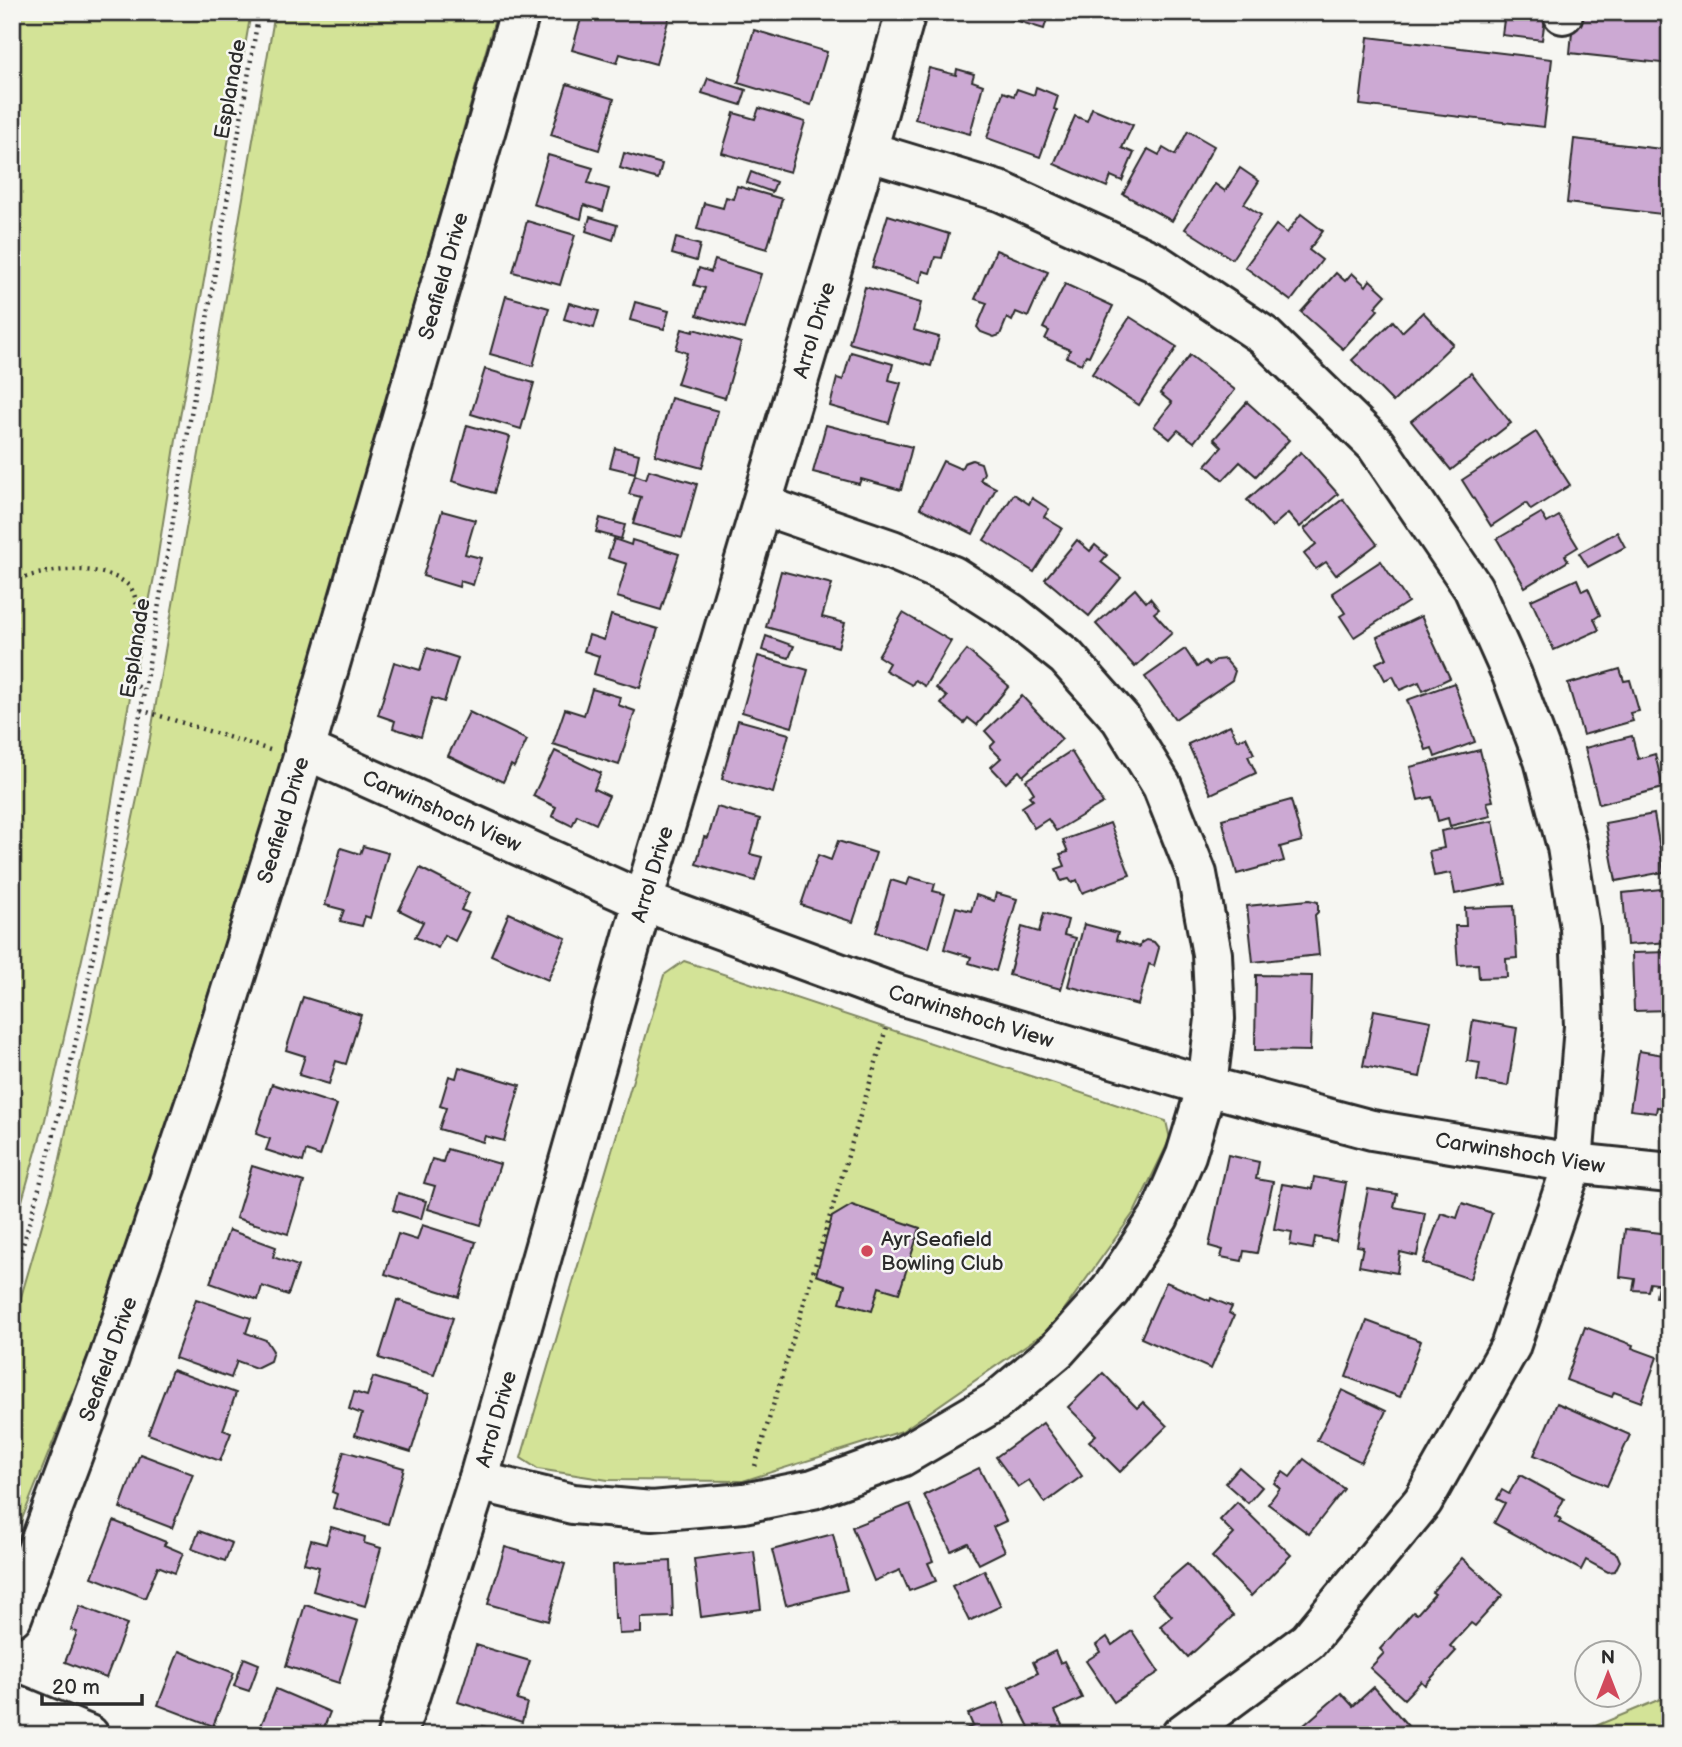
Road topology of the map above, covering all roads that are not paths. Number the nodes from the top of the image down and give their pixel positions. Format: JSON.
{"nodes":[{"id":1,"x":520,"y":12,"type":"edge"},
{"id":2,"x":897,"y":14,"type":"edge"},
{"id":3,"x":867,"y":151,"type":"junction"},
{"id":4,"x":762,"y":505,"type":"junction"},
{"id":5,"x":303,"y":754,"type":"junction"},
{"id":6,"x":643,"y":901,"type":"junction"},
{"id":7,"x":1207,"y":1086,"type":"junction"},
{"id":8,"x":1573,"y":1163,"type":"junction"},
{"id":9,"x":1670,"y":1173,"type":"edge"},
{"id":10,"x":478,"y":1481,"type":"junction"},
{"id":11,"x":12,"y":1617,"type":"edge"},
{"id":12,"x":12,"y":1703,"type":"edge"},
{"id":13,"x":89,"y":1735,"type":"edge"},
{"id":14,"x":397,"y":1735,"type":"edge"},
{"id":15,"x":1181,"y":1735,"type":"edge"}],
"edges":[{"from":1,"to":5,"type":"street","name":"Seafield Drive"},
{"from":2,"to":3,"type":"street","name":"Arrol Drive"},
{"from":3,"to":4,"type":"street","name":"Arrol Drive"},
{"from":3,"to":8,"type":"street"},
{"from":4,"to":6,"type":"street","name":"Arrol Drive"},
{"from":4,"to":7,"type":"street"},
{"from":5,"to":6,"type":"street","name":"Carwinshoch View"},
{"from":5,"to":11,"type":"street","name":"Seafield Drive"},
{"from":6,"to":7,"type":"street","name":"Carwinshoch View"},
{"from":6,"to":10,"type":"street","name":"Arrol Drive"},
{"from":7,"to":8,"type":"street","name":"Carwinshoch View"},
{"from":7,"to":10,"type":"street"},
{"from":8,"to":9,"type":"street","name":"Carwinshoch View"},
{"from":8,"to":15,"type":"street"},
{"from":10,"to":14,"type":"street","name":"Arrol Drive"},
{"from":12,"to":13,"type":"street"}]}
